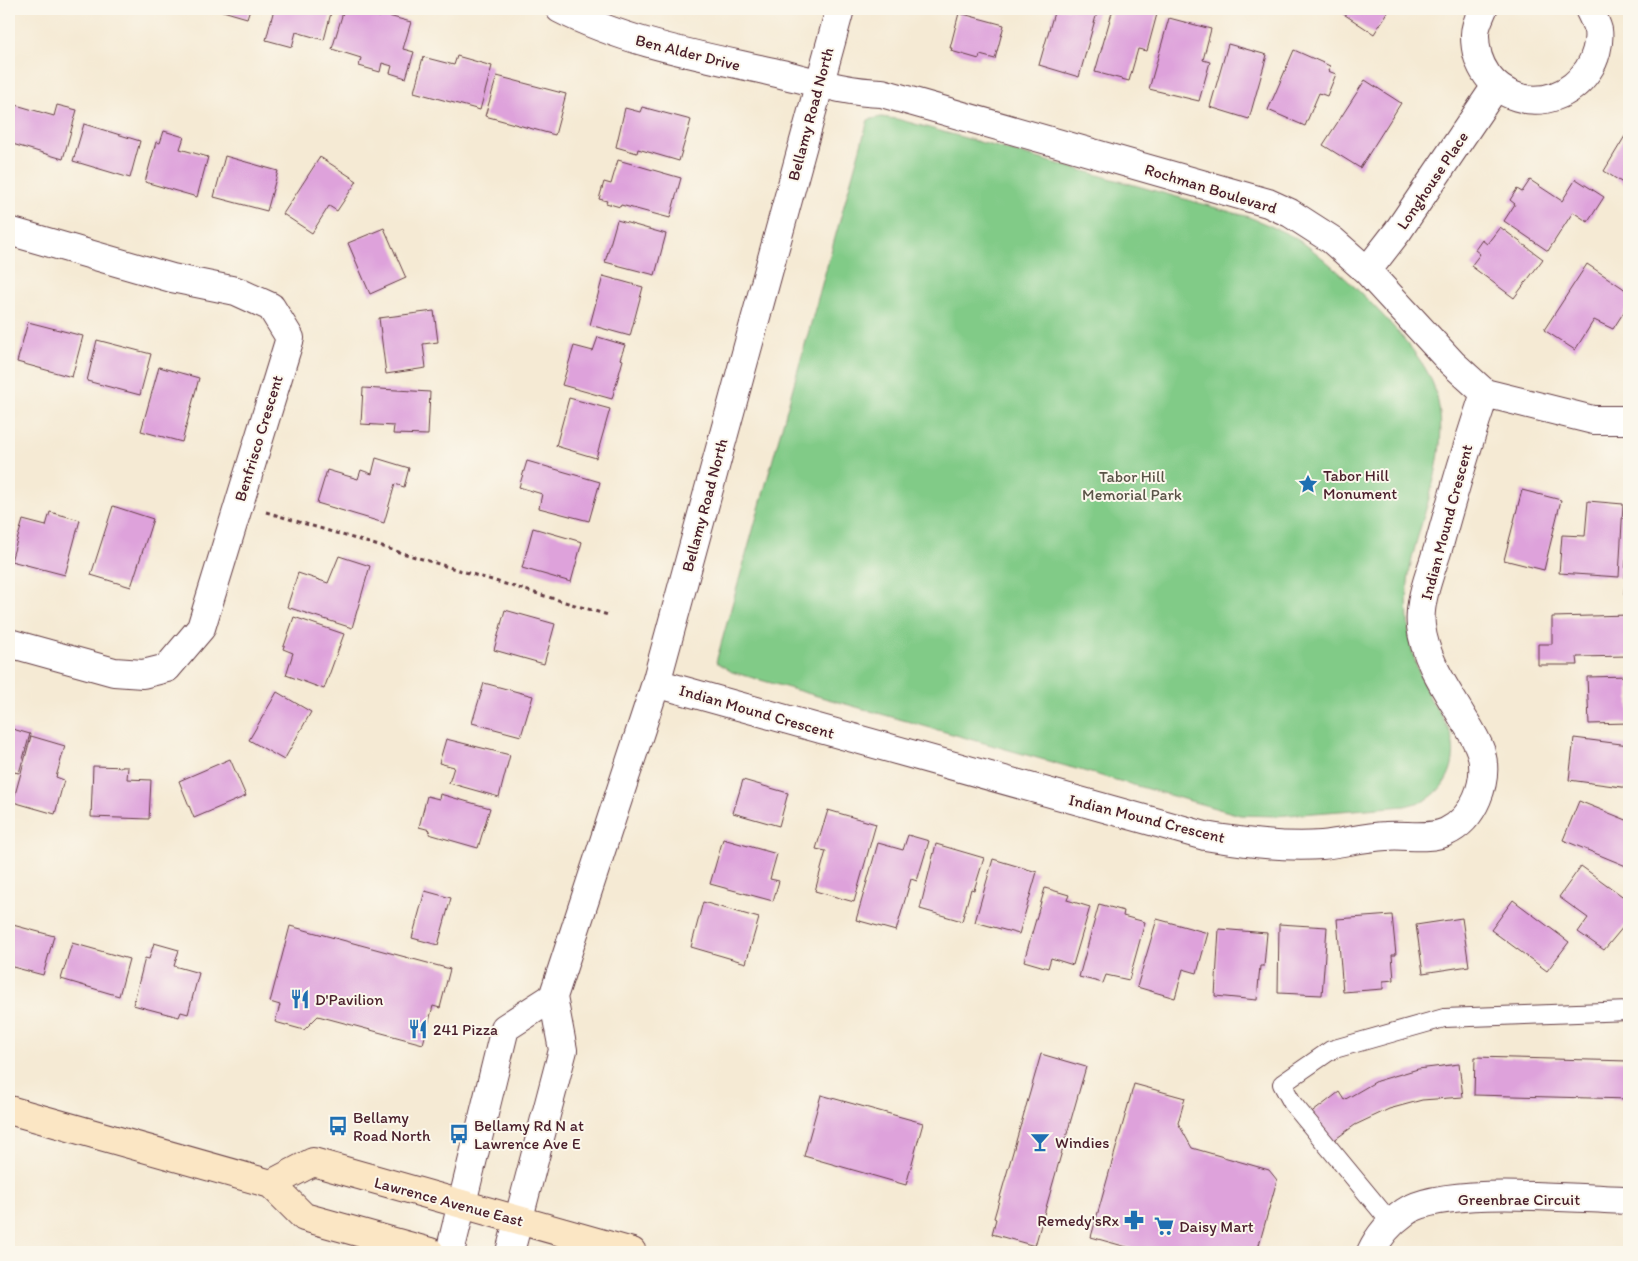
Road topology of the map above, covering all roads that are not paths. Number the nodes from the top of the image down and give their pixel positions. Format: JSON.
{"nodes":[{"id":1,"x":560,"y":9,"type":"edge"},
{"id":2,"x":840,"y":9,"type":"edge"},
{"id":3,"x":1483,"y":9,"type":"edge"},
{"id":4,"x":1589,"y":9,"type":"edge"},
{"id":5,"x":818,"y":83,"type":"junction"},
{"id":6,"x":1496,"y":86,"type":"junction"},
{"id":7,"x":9,"y":232,"type":"edge"},
{"id":8,"x":1367,"y":271,"type":"junction"},
{"id":9,"x":1485,"y":393,"type":"junction"},
{"id":10,"x":1629,"y":420,"type":"edge"},
{"id":11,"x":9,"y":643,"type":"edge"},
{"id":12,"x":656,"y":683,"type":"junction"},
{"id":13,"x":553,"y":997,"type":"junction"},
{"id":14,"x":1629,"y":1011,"type":"edge"},
{"id":15,"x":9,"y":1110,"type":"edge"},
{"id":16,"x":271,"y":1184,"type":"junction"},
{"id":17,"x":1629,"y":1200,"type":"edge"},
{"id":18,"x":462,"y":1204,"type":"junction"},
{"id":19,"x":518,"y":1219,"type":"junction"},
{"id":20,"x":1392,"y":1224,"type":"junction"},
{"id":21,"x":430,"y":1252,"type":"edge"},
{"id":22,"x":450,"y":1252,"type":"edge"},
{"id":23,"x":510,"y":1252,"type":"edge"},
{"id":24,"x":632,"y":1252,"type":"edge"},
{"id":25,"x":1371,"y":1252,"type":"edge"}],
"edges":[{"from":1,"to":5,"type":"street","name":"Ben Alder Drive"},
{"from":2,"to":5,"type":"street","name":"Bellamy Road North"},
{"from":3,"to":6,"type":"street"},
{"from":4,"to":6,"type":"street"},
{"from":5,"to":8,"type":"street","name":"Rochman Boulevard"},
{"from":5,"to":12,"type":"street","name":"Bellamy Road North"},
{"from":6,"to":8,"type":"street","name":"Longhouse Place"},
{"from":7,"to":11,"type":"street","name":"Benfrisco Crescent"},
{"from":8,"to":9,"type":"street","name":"Rochman Boulevard"},
{"from":9,"to":10,"type":"street","name":"Rochman Boulevard"},
{"from":9,"to":12,"type":"street","name":"Indian Mound Crescent"},
{"from":12,"to":13,"type":"street","name":"Bellamy Road North"},
{"from":13,"to":18,"type":"street"},
{"from":13,"to":19,"type":"street","name":"Bellamy Road North"},
{"from":14,"to":20,"type":"lane"},
{"from":15,"to":16,"type":"main road"},
{"from":16,"to":18,"type":"main road","name":"Lawrence Avenue East"},
{"from":16,"to":21,"type":"main road"},
{"from":17,"to":20,"type":"street","name":"Greenbrae Circuit"},
{"from":18,"to":19,"type":"main road","name":"Lawrence Avenue East"},
{"from":18,"to":22,"type":"street"},
{"from":19,"to":23,"type":"street","name":"Bellamy Road North"},
{"from":19,"to":24,"type":"main road","name":"Lawrence Avenue East"},
{"from":20,"to":25,"type":"street","name":"Greenbrae Circuit"}]}
